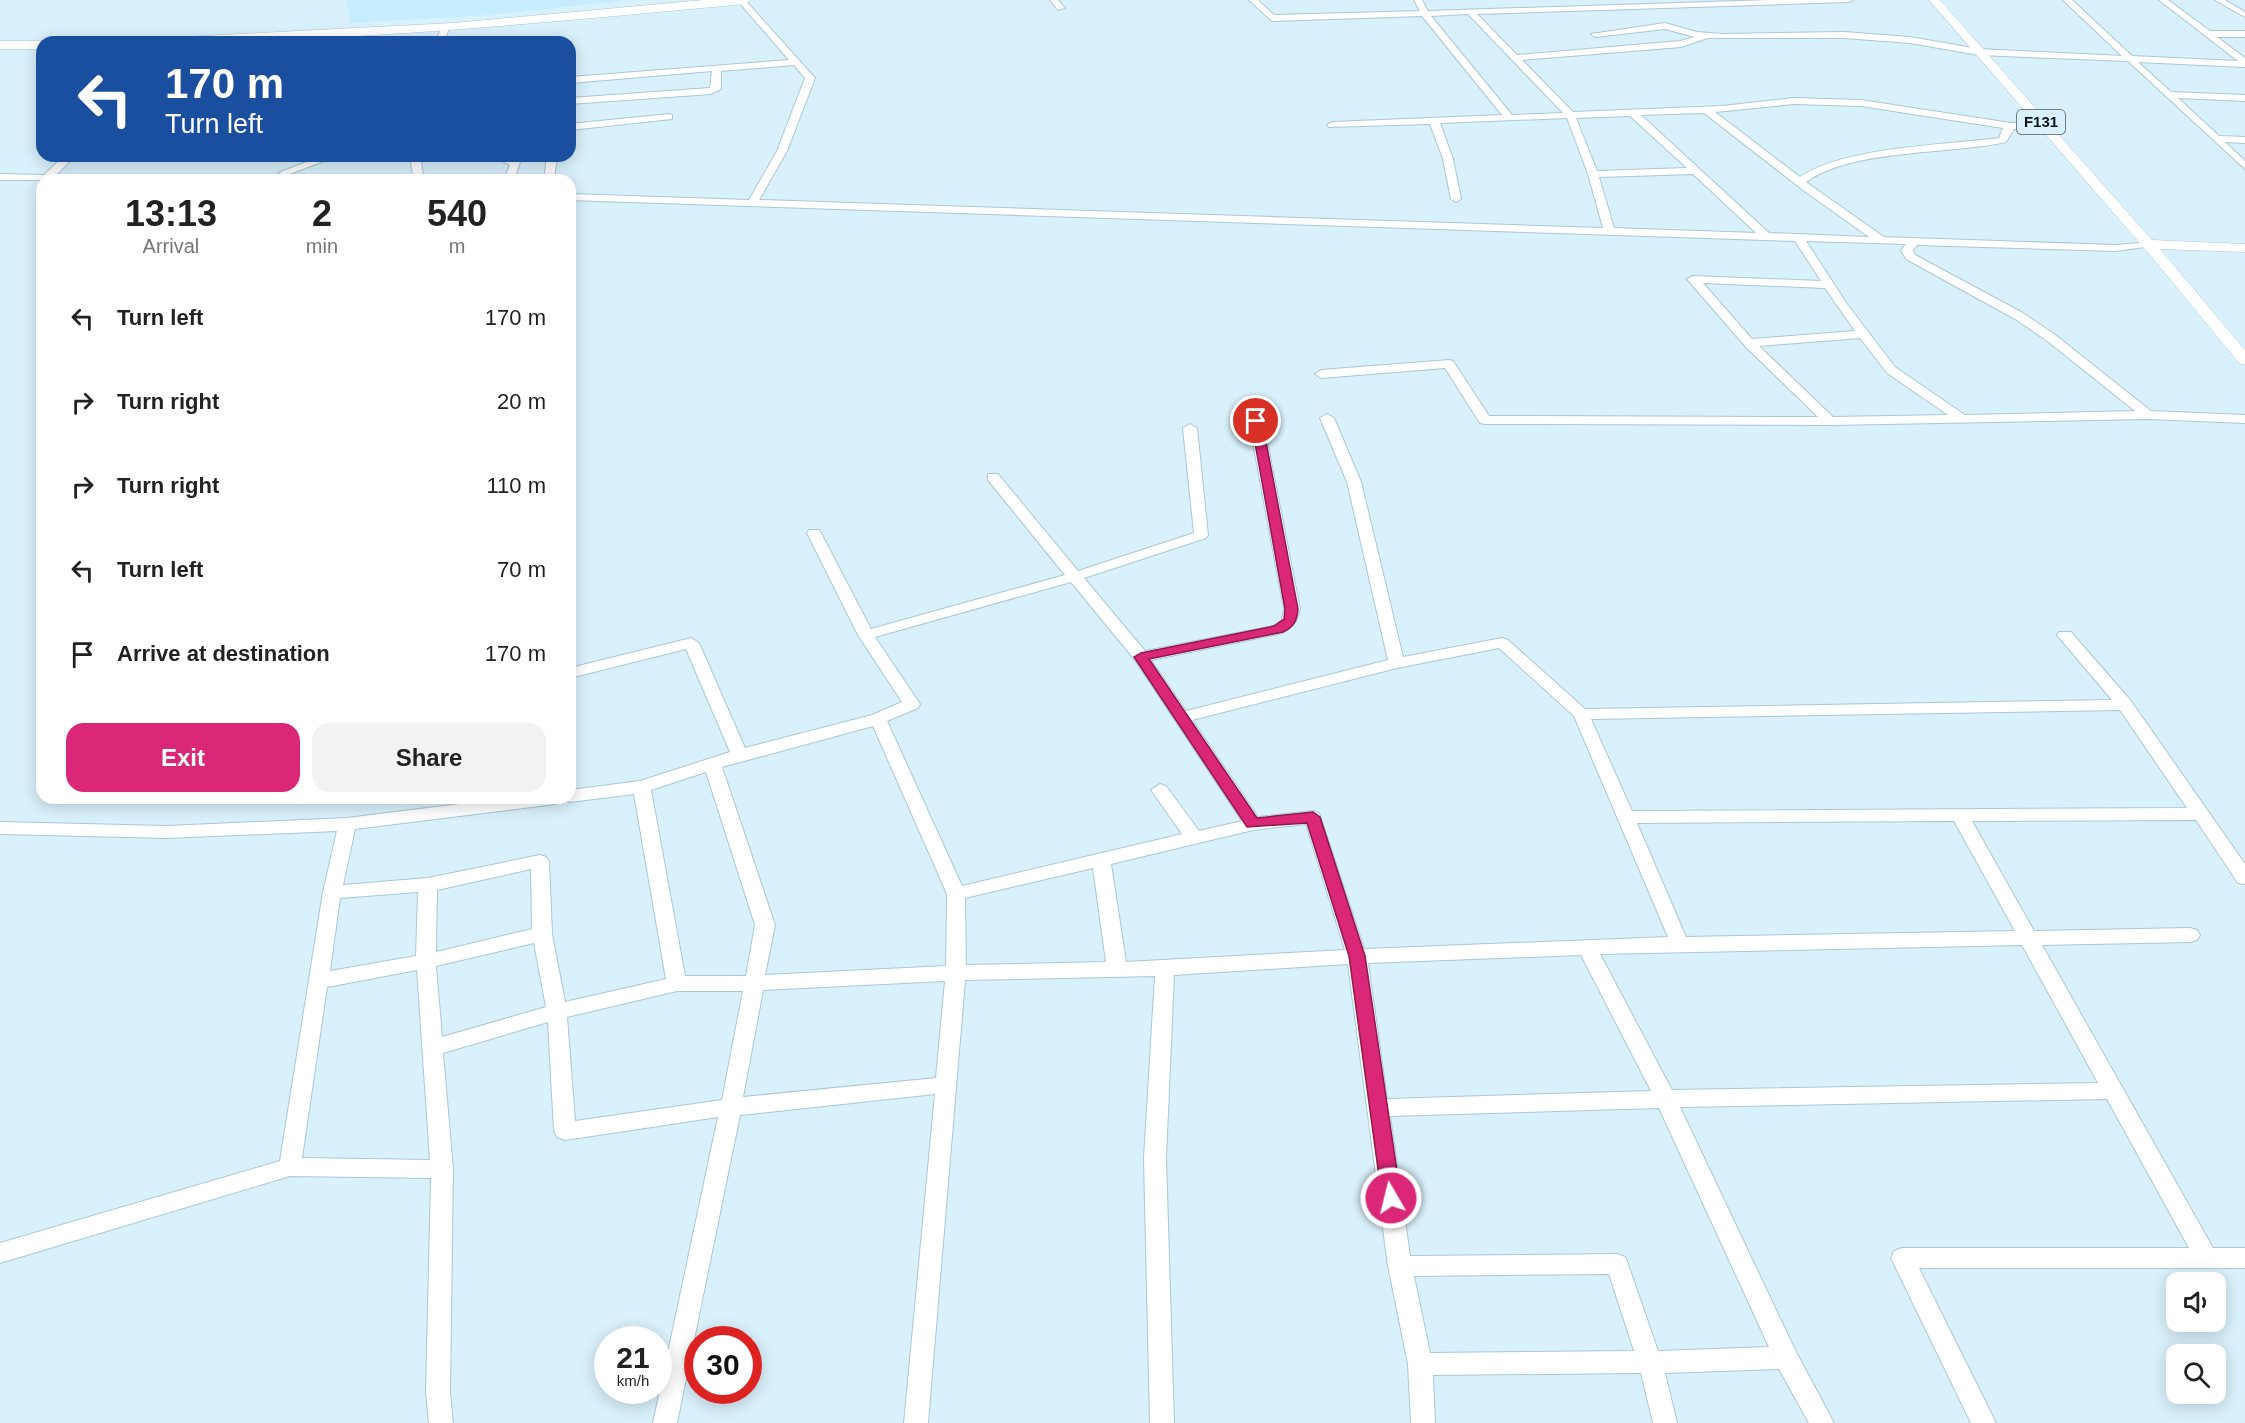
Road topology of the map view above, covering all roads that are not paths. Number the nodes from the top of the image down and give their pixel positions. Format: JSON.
{"nodes":[{"id":1,"x":743,"y":0,"type":"edge"},
{"id":2,"x":1054,"y":0,"type":"edge"},
{"id":3,"x":1253,"y":0,"type":"edge"},
{"id":4,"x":1418,"y":0,"type":"edge"},
{"id":5,"x":1849,"y":0,"type":"edge"},
{"id":6,"x":1934,"y":0,"type":"edge"},
{"id":7,"x":2067,"y":0,"type":"edge"},
{"id":8,"x":2163,"y":0,"type":"edge"},
{"id":9,"x":2219,"y":0,"type":"edge"},
{"id":10,"x":1660,"y":6,"type":"junction"},
{"id":11,"x":1061,"y":8,"type":"dead end"},
{"id":12,"x":2235,"y":9,"type":"junction"},
{"id":13,"x":2245,"y":9,"type":"edge"},
{"id":14,"x":1470,"y":12,"type":"junction"},
{"id":15,"x":1426,"y":15,"type":"junction"},
{"id":16,"x":2245,"y":15,"type":"edge"},
{"id":17,"x":445,"y":28,"type":"junction"},
{"id":18,"x":1677,"y":28,"type":"junction"},
{"id":19,"x":1595,"y":34,"type":"dead end"},
{"id":20,"x":2210,"y":34,"type":"junction"},
{"id":21,"x":2245,"y":34,"type":"edge"},
{"id":22,"x":1708,"y":35,"type":"junction"},
{"id":23,"x":290,"y":36,"type":"edge"},
{"id":24,"x":442,"y":36,"type":"edge"},
{"id":25,"x":0,"y":45,"type":"edge"},
{"id":26,"x":36,"y":45,"type":"edge"},
{"id":27,"x":1979,"y":52,"type":"junction"},
{"id":28,"x":1515,"y":58,"type":"junction"},
{"id":29,"x":684,"y":59,"type":"dead end"},
{"id":30,"x":2130,"y":59,"type":"junction"},
{"id":31,"x":797,"y":62,"type":"junction"},
{"id":32,"x":2245,"y":63,"type":"edge"},
{"id":33,"x":717,"y":70,"type":"junction"},
{"id":34,"x":686,"y":72,"type":"junction"},
{"id":35,"x":576,"y":80,"type":"edge"},
{"id":36,"x":2169,"y":95,"type":"junction"},
{"id":37,"x":2245,"y":98,"type":"edge"},
{"id":38,"x":576,"y":101,"type":"edge"},
{"id":39,"x":1705,"y":109,"type":"junction"},
{"id":40,"x":1633,"y":112,"type":"junction"},
{"id":41,"x":1571,"y":116,"type":"junction"},
{"id":42,"x":669,"y":117,"type":"dead end"},
{"id":43,"x":1510,"y":119,"type":"junction"},
{"id":44,"x":1434,"y":121,"type":"junction"},
{"id":45,"x":2042,"y":123,"type":"junction"},
{"id":46,"x":1332,"y":125,"type":"dead end"},
{"id":47,"x":576,"y":126,"type":"edge"},
{"id":48,"x":2011,"y":126,"type":"junction"},
{"id":49,"x":2216,"y":139,"type":"junction"},
{"id":50,"x":2245,"y":140,"type":"edge"},
{"id":51,"x":63,"y":162,"type":"edge"},
{"id":52,"x":317,"y":162,"type":"edge"},
{"id":53,"x":512,"y":162,"type":"edge"},
{"id":54,"x":2245,"y":166,"type":"edge"},
{"id":55,"x":1696,"y":171,"type":"junction"},
{"id":56,"x":51,"y":174,"type":"edge"},
{"id":57,"x":288,"y":174,"type":"edge"},
{"id":58,"x":512,"y":174,"type":"edge"},
{"id":59,"x":1593,"y":174,"type":"junction"},
{"id":60,"x":0,"y":177,"type":"edge"},
{"id":61,"x":36,"y":178,"type":"edge"},
{"id":62,"x":1800,"y":182,"type":"junction"},
{"id":63,"x":576,"y":197,"type":"edge"},
{"id":64,"x":1456,"y":199,"type":"dead end"},
{"id":65,"x":752,"y":203,"type":"junction"},
{"id":66,"x":1610,"y":232,"type":"junction"},
{"id":67,"x":1767,"y":237,"type":"junction"},
{"id":68,"x":1799,"y":238,"type":"junction"},
{"id":69,"x":1881,"y":240,"type":"junction"},
{"id":70,"x":1914,"y":242,"type":"junction"},
{"id":71,"x":2151,"y":248,"type":"junction"},
{"id":72,"x":2245,"y":248,"type":"edge"},
{"id":73,"x":2245,"y":254,"type":"edge"},
{"id":74,"x":1829,"y":285,"type":"junction"},
{"id":75,"x":1862,"y":334,"type":"junction"},
{"id":76,"x":1749,"y":343,"type":"junction"},
{"id":77,"x":2245,"y":360,"type":"edge"},
{"id":78,"x":1321,"y":374,"type":"dead end"},
{"id":79,"x":2148,"y":416,"type":"junction"},
{"id":80,"x":1327,"y":417,"type":"dead end"},
{"id":81,"x":1963,"y":419,"type":"junction"},
{"id":82,"x":2245,"y":419,"type":"edge"},
{"id":83,"x":1256,"y":421,"type":"dead end"},
{"id":84,"x":1830,"y":421,"type":"junction"},
{"id":85,"x":1190,"y":428,"type":"dead end"},
{"id":86,"x":993,"y":477,"type":"dead end"},
{"id":87,"x":813,"y":533,"type":"dead end"},
{"id":88,"x":1073,"y":578,"type":"junction"},
{"id":89,"x":2065,"y":634,"type":"dead end"},
{"id":90,"x":866,"y":635,"type":"junction"},
{"id":91,"x":1141,"y":657,"type":"junction"},
{"id":92,"x":1397,"y":663,"type":"junction"},
{"id":93,"x":576,"y":672,"type":"edge"},
{"id":94,"x":2125,"y":705,"type":"junction"},
{"id":95,"x":1581,"y":714,"type":"junction"},
{"id":96,"x":1183,"y":717,"type":"junction"},
{"id":97,"x":878,"y":719,"type":"junction"},
{"id":98,"x":740,"y":755,"type":"junction"},
{"id":99,"x":713,"y":766,"type":"junction"},
{"id":100,"x":642,"y":787,"type":"junction"},
{"id":101,"x":1160,"y":790,"type":"dead end"},
{"id":102,"x":576,"y":795,"type":"edge"},
{"id":103,"x":507,"y":804,"type":"edge"},
{"id":104,"x":2200,"y":814,"type":"junction"},
{"id":105,"x":1960,"y":816,"type":"junction"},
{"id":106,"x":1626,"y":817,"type":"junction"},
{"id":107,"x":347,"y":824,"type":"junction"},
{"id":108,"x":1253,"y":824,"type":"junction"},
{"id":109,"x":0,"y":828,"type":"edge"},
{"id":110,"x":1195,"y":839,"type":"junction"},
{"id":111,"x":1101,"y":860,"type":"junction"},
{"id":112,"x":2245,"y":878,"type":"edge"},
{"id":113,"x":428,"y":885,"type":"junction"},
{"id":114,"x":332,"y":892,"type":"junction"},
{"id":115,"x":956,"y":894,"type":"junction"},
{"id":116,"x":542,"y":934,"type":"junction"},
{"id":117,"x":2190,"y":935,"type":"dead end"},
{"id":118,"x":2030,"y":938,"type":"junction"},
{"id":119,"x":1680,"y":944,"type":"junction"},
{"id":120,"x":1588,"y":949,"type":"junction"},
{"id":121,"x":1357,"y":956,"type":"junction"},
{"id":122,"x":426,"y":961,"type":"junction"},
{"id":123,"x":1165,"y":968,"type":"junction"},
{"id":124,"x":1117,"y":969,"type":"junction"},
{"id":125,"x":956,"y":973,"type":"junction"},
{"id":126,"x":318,"y":981,"type":"junction"},
{"id":127,"x":756,"y":983,"type":"junction"},
{"id":128,"x":677,"y":984,"type":"junction"},
{"id":129,"x":557,"y":1012,"type":"junction"},
{"id":130,"x":432,"y":1048,"type":"junction"},
{"id":131,"x":945,"y":1085,"type":"junction"},
{"id":132,"x":2114,"y":1092,"type":"junction"},
{"id":133,"x":1666,"y":1099,"type":"junction"},
{"id":134,"x":731,"y":1107,"type":"junction"},
{"id":135,"x":1380,"y":1108,"type":"junction"},
{"id":136,"x":290,"y":1167,"type":"junction"},
{"id":137,"x":442,"y":1169,"type":"junction"},
{"id":138,"x":0,"y":1253,"type":"edge"},
{"id":139,"x":2206,"y":1257,"type":"junction"},
{"id":140,"x":2245,"y":1257,"type":"edge"},
{"id":141,"x":1400,"y":1266,"type":"junction"},
{"id":142,"x":1786,"y":1358,"type":"junction"},
{"id":143,"x":1650,"y":1362,"type":"junction"},
{"id":144,"x":1420,"y":1364,"type":"junction"},
{"id":145,"x":441,"y":1423,"type":"edge"},
{"id":146,"x":665,"y":1423,"type":"edge"},
{"id":147,"x":916,"y":1423,"type":"edge"},
{"id":148,"x":1162,"y":1423,"type":"edge"},
{"id":149,"x":1423,"y":1423,"type":"edge"},
{"id":150,"x":1665,"y":1423,"type":"edge"},
{"id":151,"x":1822,"y":1423,"type":"edge"},
{"id":152,"x":1984,"y":1423,"type":"edge"}],
"edges":[{"from":1,"to":17,"type":"highway"},
{"from":1,"to":31,"type":"street"},
{"from":2,"to":11,"type":"street"},
{"from":3,"to":15,"type":"street"},
{"from":4,"to":15,"type":"street"},
{"from":5,"to":10,"type":"street"},
{"from":6,"to":27,"type":"main road","number":"F131"},
{"from":7,"to":30,"type":"street"},
{"from":8,"to":20,"type":"street"},
{"from":9,"to":12,"type":"street"},
{"from":10,"to":14,"type":"street"},
{"from":10,"to":18,"type":"street"},
{"from":12,"to":13,"type":"street"},
{"from":12,"to":16,"type":"street"},
{"from":14,"to":15,"type":"street"},
{"from":14,"to":28,"type":"street"},
{"from":15,"to":43,"type":"street"},
{"from":17,"to":23,"type":"highway"},
{"from":17,"to":24,"type":"street"},
{"from":18,"to":19,"type":"street"},
{"from":18,"to":22,"type":"street"},
{"from":20,"to":21,"type":"street"},
{"from":20,"to":32,"type":"street"},
{"from":22,"to":27,"type":"street"},
{"from":22,"to":28,"type":"street"},
{"from":25,"to":26,"type":"highway"},
{"from":27,"to":30,"type":"street"},
{"from":27,"to":45,"type":"main road","number":"F131"},
{"from":28,"to":41,"type":"street"},
{"from":29,"to":34,"type":"street"},
{"from":30,"to":32,"type":"street"},
{"from":30,"to":36,"type":"street"},
{"from":31,"to":33,"type":"street"},
{"from":31,"to":65,"type":"street"},
{"from":33,"to":34,"type":"street"},
{"from":33,"to":38,"type":"street"},
{"from":34,"to":35,"type":"street"},
{"from":36,"to":37,"type":"street"},
{"from":36,"to":49,"type":"street"},
{"from":39,"to":40,"type":"street"},
{"from":39,"to":48,"type":"street"},
{"from":39,"to":62,"type":"street"},
{"from":40,"to":41,"type":"street"},
{"from":40,"to":55,"type":"street"},
{"from":41,"to":43,"type":"street"},
{"from":41,"to":59,"type":"street"},
{"from":42,"to":47,"type":"street"},
{"from":43,"to":44,"type":"street"},
{"from":44,"to":46,"type":"street"},
{"from":44,"to":64,"type":"street"},
{"from":45,"to":48,"type":"street"},
{"from":45,"to":71,"type":"main road","number":"F131"},
{"from":48,"to":62,"type":"street"},
{"from":49,"to":50,"type":"street"},
{"from":49,"to":54,"type":"street"},
{"from":51,"to":56,"type":"street"},
{"from":52,"to":57,"type":"street"},
{"from":53,"to":58,"type":"street"},
{"from":55,"to":59,"type":"street"},
{"from":55,"to":67,"type":"street"},
{"from":59,"to":66,"type":"street"},
{"from":60,"to":61,"type":"street"},
{"from":62,"to":69,"type":"street"},
{"from":63,"to":65,"type":"street"},
{"from":65,"to":66,"type":"street"},
{"from":66,"to":67,"type":"street"},
{"from":67,"to":68,"type":"street"},
{"from":68,"to":69,"type":"street"},
{"from":68,"to":74,"type":"street"},
{"from":69,"to":70,"type":"street"},
{"from":70,"to":71,"type":"street"},
{"from":70,"to":79,"type":"street"},
{"from":71,"to":72,"type":"main road"},
{"from":71,"to":73,"type":"main road"},
{"from":71,"to":77,"type":"main road"},
{"from":74,"to":75,"type":"street"},
{"from":74,"to":76,"type":"street"},
{"from":75,"to":76,"type":"street"},
{"from":75,"to":81,"type":"street"},
{"from":76,"to":84,"type":"street"},
{"from":78,"to":84,"type":"street"},
{"from":79,"to":81,"type":"street"},
{"from":79,"to":82,"type":"street"},
{"from":80,"to":92,"type":"street"},
{"from":81,"to":84,"type":"street"},
{"from":83,"to":91,"type":"street"},
{"from":85,"to":88,"type":"street"},
{"from":86,"to":88,"type":"street"},
{"from":87,"to":90,"type":"street"},
{"from":88,"to":90,"type":"street"},
{"from":88,"to":91,"type":"street"},
{"from":89,"to":94,"type":"street"},
{"from":90,"to":97,"type":"street"},
{"from":91,"to":96,"type":"street"},
{"from":92,"to":95,"type":"street"},
{"from":92,"to":96,"type":"street"},
{"from":93,"to":98,"type":"street"},
{"from":94,"to":95,"type":"street"},
{"from":94,"to":104,"type":"street"},
{"from":95,"to":106,"type":"street"},
{"from":96,"to":108,"type":"street"},
{"from":97,"to":98,"type":"street"},
{"from":97,"to":115,"type":"street"},
{"from":98,"to":99,"type":"street"},
{"from":99,"to":100,"type":"street"},
{"from":99,"to":127,"type":"street"},
{"from":100,"to":102,"type":"street"},
{"from":100,"to":128,"type":"street"},
{"from":101,"to":110,"type":"street"},
{"from":103,"to":107,"type":"street"},
{"from":104,"to":105,"type":"street"},
{"from":104,"to":112,"type":"street"},
{"from":105,"to":106,"type":"street"},
{"from":105,"to":118,"type":"street"},
{"from":106,"to":119,"type":"street"},
{"from":107,"to":109,"type":"street"},
{"from":107,"to":114,"type":"street"},
{"from":108,"to":110,"type":"street"},
{"from":108,"to":121,"type":"street"},
{"from":110,"to":111,"type":"street"},
{"from":111,"to":115,"type":"street"},
{"from":111,"to":124,"type":"street"},
{"from":113,"to":114,"type":"street"},
{"from":113,"to":116,"type":"street"},
{"from":113,"to":122,"type":"street"},
{"from":114,"to":126,"type":"street"},
{"from":115,"to":125,"type":"street"},
{"from":116,"to":122,"type":"street"},
{"from":116,"to":129,"type":"street"},
{"from":117,"to":118,"type":"street"},
{"from":118,"to":119,"type":"street"},
{"from":118,"to":132,"type":"street"},
{"from":119,"to":120,"type":"street"},
{"from":120,"to":121,"type":"street"},
{"from":120,"to":133,"type":"street"},
{"from":121,"to":123,"type":"street"},
{"from":121,"to":135,"type":"street"},
{"from":122,"to":126,"type":"street"},
{"from":122,"to":130,"type":"street"},
{"from":123,"to":124,"type":"street"},
{"from":123,"to":148,"type":"street"},
{"from":124,"to":125,"type":"street"},
{"from":125,"to":127,"type":"street"},
{"from":125,"to":131,"type":"street"},
{"from":126,"to":136,"type":"street"},
{"from":127,"to":128,"type":"street"},
{"from":127,"to":134,"type":"street"},
{"from":128,"to":129,"type":"street"},
{"from":129,"to":130,"type":"street"},
{"from":129,"to":134,"type":"street"},
{"from":130,"to":137,"type":"street"},
{"from":131,"to":134,"type":"street"},
{"from":131,"to":147,"type":"street"},
{"from":132,"to":133,"type":"street"},
{"from":132,"to":139,"type":"street"},
{"from":133,"to":135,"type":"street"},
{"from":133,"to":142,"type":"street"},
{"from":134,"to":146,"type":"street"},
{"from":135,"to":141,"type":"street"},
{"from":136,"to":137,"type":"street"},
{"from":136,"to":138,"type":"street"},
{"from":137,"to":145,"type":"street"},
{"from":139,"to":140,"type":"street"},
{"from":139,"to":152,"type":"street"},
{"from":141,"to":143,"type":"street"},
{"from":141,"to":144,"type":"street"},
{"from":142,"to":143,"type":"street"},
{"from":142,"to":151,"type":"street"},
{"from":143,"to":144,"type":"street"},
{"from":143,"to":150,"type":"street"},
{"from":144,"to":149,"type":"street"}]}
